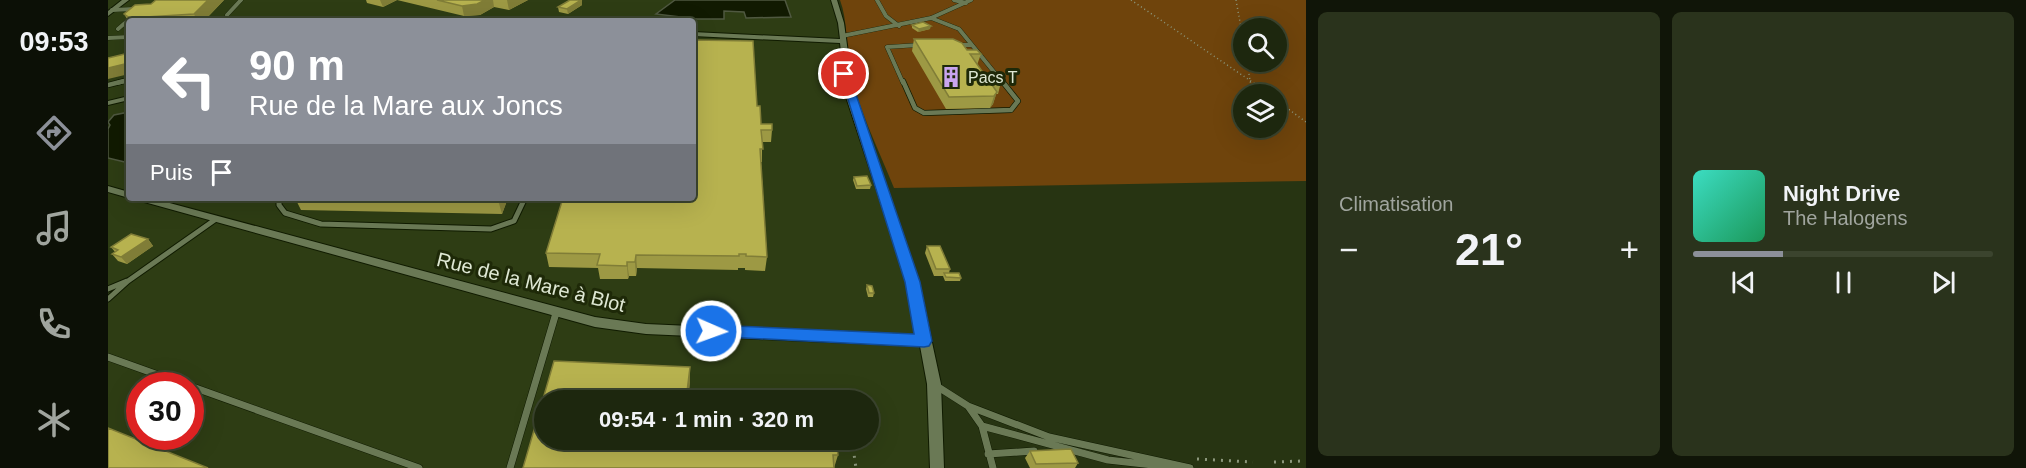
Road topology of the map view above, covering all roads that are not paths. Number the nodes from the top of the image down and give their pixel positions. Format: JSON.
{"nodes":[{"id":1,"x":126,"y":0,"type":"edge"},
{"id":2,"x":241,"y":0,"type":"edge"},
{"id":3,"x":834,"y":0,"type":"edge"},
{"id":4,"x":877,"y":0,"type":"edge"},
{"id":5,"x":954,"y":0,"type":"edge"},
{"id":6,"x":971,"y":0,"type":"edge"},
{"id":7,"x":966,"y":3,"type":"junction"},
{"id":8,"x":110,"y":12,"type":"edge"},
{"id":9,"x":227,"y":15,"type":"dead end"},
{"id":10,"x":131,"y":18,"type":"edge"},
{"id":11,"x":931,"y":18,"type":"junction"},
{"id":12,"x":126,"y":22,"type":"edge"},
{"id":13,"x":900,"y":26,"type":"junction"},
{"id":14,"x":118,"y":29,"type":"dead end"},
{"id":15,"x":696,"y":34,"type":"edge"},
{"id":16,"x":126,"y":37,"type":"edge"},
{"id":17,"x":108,"y":38,"type":"edge"},
{"id":18,"x":842,"y":38,"type":"junction"},
{"id":19,"x":928,"y":45,"type":"edge"},
{"id":20,"x":950,"y":45,"type":"edge"},
{"id":21,"x":971,"y":45,"type":"junction"},
{"id":22,"x":126,"y":81,"type":"edge"},
{"id":23,"x":108,"y":85,"type":"edge"},
{"id":24,"x":126,"y":99,"type":"edge"},
{"id":25,"x":108,"y":103,"type":"edge"},
{"id":26,"x":108,"y":189,"type":"edge"},
{"id":27,"x":126,"y":194,"type":"edge"},
{"id":28,"x":151,"y":201,"type":"edge"},
{"id":29,"x":279,"y":201,"type":"edge"},
{"id":30,"x":524,"y":201,"type":"edge"},
{"id":31,"x":216,"y":219,"type":"junction"},
{"id":32,"x":128,"y":281,"type":"junction"},
{"id":33,"x":108,"y":289,"type":"edge"},
{"id":34,"x":108,"y":298,"type":"edge"},
{"id":35,"x":556,"y":313,"type":"junction"},
{"id":36,"x":924,"y":341,"type":"junction"},
{"id":37,"x":108,"y":357,"type":"edge"},
{"id":38,"x":150,"y":372,"type":"edge"},
{"id":39,"x":934,"y":384,"type":"junction"},
{"id":40,"x":204,"y":391,"type":"edge"},
{"id":41,"x":968,"y":406,"type":"junction"},
{"id":42,"x":982,"y":426,"type":"junction"},
{"id":43,"x":1069,"y":449,"type":"junction"},
{"id":44,"x":988,"y":454,"type":"junction"},
{"id":45,"x":419,"y":468,"type":"edge"},
{"id":46,"x":510,"y":468,"type":"edge"},
{"id":47,"x":937,"y":468,"type":"edge"},
{"id":48,"x":993,"y":468,"type":"edge"},
{"id":49,"x":1176,"y":468,"type":"edge"},
{"id":50,"x":1190,"y":468,"type":"edge"}],
"edges":[{"from":1,"to":8,"type":"street"},
{"from":2,"to":9,"type":"lane"},
{"from":3,"to":18,"type":"street"},
{"from":4,"to":13,"type":"lane"},
{"from":5,"to":7,"type":"lane"},
{"from":6,"to":7,"type":"lane"},
{"from":7,"to":11,"type":"lane"},
{"from":8,"to":10,"type":"lane"},
{"from":11,"to":13,"type":"lane"},
{"from":11,"to":21,"type":"lane"},
{"from":12,"to":14,"type":"lane"},
{"from":13,"to":18,"type":"lane"},
{"from":15,"to":18,"type":"street"},
{"from":16,"to":17,"type":"lane"},
{"from":18,"to":36,"type":"street"},
{"from":19,"to":21,"type":"lane"},
{"from":20,"to":21,"type":"lane"},
{"from":22,"to":23,"type":"lane"},
{"from":24,"to":25,"type":"street"},
{"from":26,"to":27,"type":"street"},
{"from":28,"to":31,"type":"street","name":"Rue de la Mare à Blot"},
{"from":29,"to":30,"type":"lane"},
{"from":31,"to":32,"type":"lane"},
{"from":31,"to":35,"type":"street","name":"Rue de la Mare à Blot"},
{"from":32,"to":33,"type":"lane"},
{"from":32,"to":34,"type":"lane"},
{"from":35,"to":36,"type":"street","name":"Rue de la Mare à Blot"},
{"from":35,"to":46,"type":"lane"},
{"from":36,"to":39,"type":"street"},
{"from":37,"to":38,"type":"lane"},
{"from":39,"to":41,"type":"lane"},
{"from":39,"to":47,"type":"street"},
{"from":40,"to":45,"type":"lane"},
{"from":41,"to":42,"type":"lane"},
{"from":41,"to":50,"type":"lane"},
{"from":42,"to":43,"type":"lane"},
{"from":42,"to":44,"type":"lane"},
{"from":43,"to":44,"type":"lane"},
{"from":43,"to":49,"type":"lane"},
{"from":44,"to":48,"type":"lane"}]}
